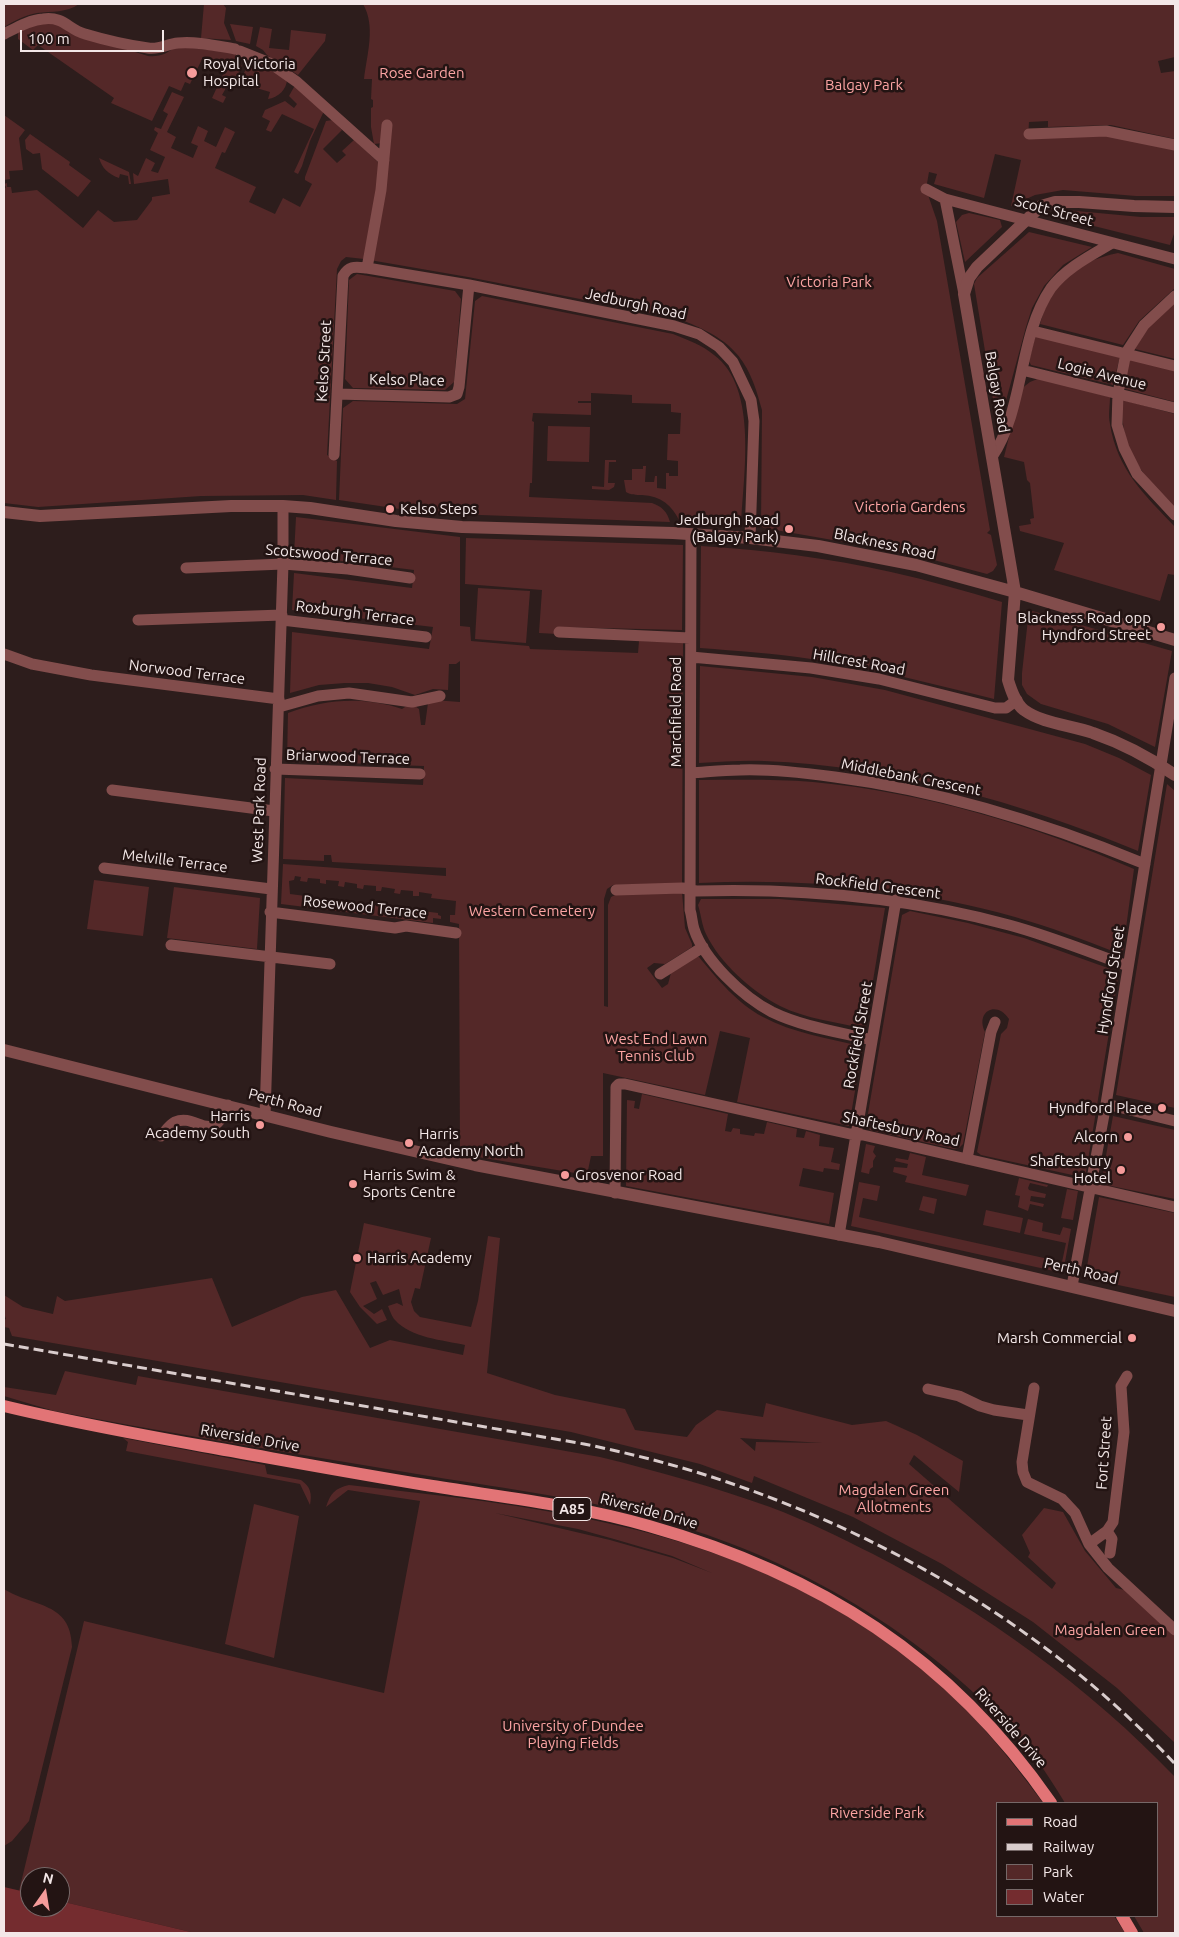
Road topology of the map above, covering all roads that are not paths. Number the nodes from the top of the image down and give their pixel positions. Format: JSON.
{"nodes":[{"id":1,"x":4,"y":34,"type":"edge"},
{"id":2,"x":386,"y":125,"type":"dead end"},
{"id":3,"x":1029,"y":134,"type":"dead end"},
{"id":4,"x":1175,"y":145,"type":"edge"},
{"id":5,"x":384,"y":160,"type":"junction"},
{"id":6,"x":926,"y":189,"type":"dead end"},
{"id":7,"x":945,"y":199,"type":"junction"},
{"id":8,"x":1175,"y":207,"type":"edge"},
{"id":9,"x":1026,"y":219,"type":"junction"},
{"id":10,"x":1112,"y":242,"type":"junction"},
{"id":11,"x":1175,"y":259,"type":"edge"},
{"id":12,"x":367,"y":268,"type":"junction"},
{"id":13,"x":346,"y":270,"type":"joint"},
{"id":14,"x":469,"y":285,"type":"junction"},
{"id":15,"x":964,"y":294,"type":"junction"},
{"id":16,"x":1175,"y":296,"type":"edge"},
{"id":17,"x":1033,"y":330,"type":"junction"},
{"id":18,"x":1126,"y":354,"type":"junction"},
{"id":19,"x":1175,"y":366,"type":"edge"},
{"id":20,"x":1022,"y":370,"type":"junction"},
{"id":21,"x":1118,"y":393,"type":"junction"},
{"id":22,"x":338,"y":394,"type":"junction"},
{"id":23,"x":1175,"y":408,"type":"edge"},
{"id":24,"x":334,"y":455,"type":"dead end"},
{"id":25,"x":992,"y":456,"type":"junction"},
{"id":26,"x":284,"y":506,"type":"junction"},
{"id":27,"x":4,"y":512,"type":"edge"},
{"id":28,"x":1175,"y":515,"type":"edge"},
{"id":29,"x":691,"y":534,"type":"junction"},
{"id":30,"x":750,"y":538,"type":"junction"},
{"id":31,"x":283,"y":564,"type":"junction"},
{"id":32,"x":186,"y":568,"type":"dead end"},
{"id":33,"x":410,"y":578,"type":"dead end"},
{"id":34,"x":1015,"y":592,"type":"junction"},
{"id":35,"x":282,"y":617,"type":"junction"},
{"id":36,"x":138,"y":620,"type":"dead end"},
{"id":37,"x":559,"y":632,"type":"dead end"},
{"id":38,"x":426,"y":637,"type":"dead end"},
{"id":39,"x":690,"y":638,"type":"junction"},
{"id":40,"x":1175,"y":640,"type":"edge"},
{"id":41,"x":4,"y":654,"type":"edge"},
{"id":42,"x":691,"y":657,"type":"junction"},
{"id":43,"x":1175,"y":678,"type":"edge"},
{"id":44,"x":440,"y":696,"type":"dead end"},
{"id":45,"x":1016,"y":700,"type":"junction"},
{"id":46,"x":279,"y":703,"type":"junction"},
{"id":47,"x":1161,"y":766,"type":"junction"},
{"id":48,"x":275,"y":769,"type":"junction"},
{"id":49,"x":691,"y":773,"type":"junction"},
{"id":50,"x":420,"y":774,"type":"dead end"},
{"id":51,"x":1175,"y":775,"type":"edge"},
{"id":52,"x":112,"y":790,"type":"dead end"},
{"id":53,"x":274,"y":811,"type":"junction"},
{"id":54,"x":1145,"y":864,"type":"junction"},
{"id":55,"x":104,"y":868,"type":"dead end"},
{"id":56,"x":271,"y":889,"type":"junction"},
{"id":57,"x":616,"y":890,"type":"dead end"},
{"id":58,"x":690,"y":890,"type":"junction"},
{"id":59,"x":896,"y":900,"type":"junction"},
{"id":60,"x":270,"y":912,"type":"junction"},
{"id":61,"x":456,"y":933,"type":"dead end"},
{"id":62,"x":171,"y":945,"type":"dead end"},
{"id":63,"x":703,"y":947,"type":"junction"},
{"id":64,"x":269,"y":957,"type":"junction"},
{"id":65,"x":330,"y":964,"type":"dead end"},
{"id":66,"x":1128,"y":966,"type":"junction"},
{"id":67,"x":660,"y":974,"type":"dead end"},
{"id":68,"x":996,"y":1022,"type":"dead end"},
{"id":69,"x":872,"y":1040,"type":"junction"},
{"id":70,"x":4,"y":1050,"type":"edge"},
{"id":71,"x":1106,"y":1104,"type":"junction"},
{"id":72,"x":230,"y":1106,"type":"junction"},
{"id":73,"x":265,"y":1115,"type":"junction"},
{"id":74,"x":1175,"y":1121,"type":"edge"},
{"id":75,"x":856,"y":1134,"type":"junction"},
{"id":76,"x":161,"y":1136,"type":"dead end"},
{"id":77,"x":967,"y":1159,"type":"junction"},
{"id":78,"x":1091,"y":1187,"type":"junction"},
{"id":79,"x":621,"y":1194,"type":"junction"},
{"id":80,"x":1175,"y":1207,"type":"edge"},
{"id":81,"x":839,"y":1235,"type":"junction"},
{"id":82,"x":1072,"y":1286,"type":"junction"},
{"id":83,"x":1175,"y":1311,"type":"edge"},
{"id":84,"x":1127,"y":1376,"type":"dead end"},
{"id":85,"x":1034,"y":1388,"type":"dead end"},
{"id":86,"x":928,"y":1389,"type":"dead end"},
{"id":87,"x":4,"y":1406,"type":"edge"},
{"id":88,"x":1028,"y":1416,"type":"junction"},
{"id":89,"x":1107,"y":1531,"type":"junction"},
{"id":90,"x":1089,"y":1544,"type":"junction"},
{"id":91,"x":1110,"y":1553,"type":"dead end"},
{"id":92,"x":1175,"y":1630,"type":"edge"},
{"id":93,"x":1050,"y":1802,"type":"edge"},
{"id":94,"x":1123,"y":1917,"type":"edge"},
{"id":95,"x":1132,"y":1933,"type":"edge"}],
"edges":[{"from":1,"to":5,"type":"street"},
{"from":2,"to":5,"type":"street"},
{"from":3,"to":4,"type":"street"},
{"from":5,"to":12,"type":"street"},
{"from":6,"to":7,"type":"street","name":"Scott Street"},
{"from":7,"to":9,"type":"street","name":"Scott Street"},
{"from":7,"to":15,"type":"street","name":"Balgay Road"},
{"from":8,"to":9,"type":"street"},
{"from":9,"to":10,"type":"street","name":"Scott Street"},
{"from":9,"to":15,"type":"street"},
{"from":10,"to":11,"type":"street","name":"Scott Street"},
{"from":10,"to":17,"type":"street"},
{"from":12,"to":13,"type":"street","name":"Jedburgh Road"},
{"from":12,"to":14,"type":"street","name":"Jedburgh Road"},
{"from":13,"to":22,"type":"street","name":"Kelso Street"},
{"from":14,"to":22,"type":"street","name":"Kelso Place"},
{"from":14,"to":30,"type":"street","name":"Jedburgh Road"},
{"from":15,"to":25,"type":"street","name":"Balgay Road"},
{"from":16,"to":18,"type":"street"},
{"from":17,"to":18,"type":"street","name":"Logie Avenue"},
{"from":17,"to":20,"type":"street"},
{"from":18,"to":19,"type":"street","name":"Logie Avenue"},
{"from":18,"to":21,"type":"street"},
{"from":20,"to":21,"type":"street","name":"Logie Avenue"},
{"from":20,"to":25,"type":"street"},
{"from":21,"to":23,"type":"street","name":"Logie Avenue"},
{"from":21,"to":28,"type":"street"},
{"from":22,"to":24,"type":"street","name":"Kelso Street"},
{"from":25,"to":34,"type":"street","name":"Balgay Road"},
{"from":26,"to":27,"type":"street","name":"Blackness Road"},
{"from":26,"to":29,"type":"street","name":"Blackness Road"},
{"from":26,"to":31,"type":"street","name":"West Park Road"},
{"from":29,"to":30,"type":"street","name":"Blackness Road"},
{"from":29,"to":39,"type":"street","name":"Marchfield Road"},
{"from":30,"to":34,"type":"street","name":"Blackness Road"},
{"from":31,"to":32,"type":"street","name":"Scotswood Terrace"},
{"from":31,"to":33,"type":"street","name":"Scotswood Terrace"},
{"from":31,"to":35,"type":"street","name":"West Park Road"},
{"from":34,"to":40,"type":"street","name":"Blackness Road"},
{"from":34,"to":45,"type":"street","name":"Balgay Road"},
{"from":35,"to":36,"type":"street","name":"Roxburgh Terrace"},
{"from":35,"to":38,"type":"street","name":"Roxburgh Terrace"},
{"from":35,"to":46,"type":"street","name":"West Park Road"},
{"from":37,"to":39,"type":"street"},
{"from":39,"to":42,"type":"street","name":"Marchfield Road"},
{"from":41,"to":46,"type":"street","name":"Norwood Terrace"},
{"from":42,"to":45,"type":"street","name":"Hillcrest Road"},
{"from":42,"to":49,"type":"street","name":"Marchfield Road"},
{"from":43,"to":47,"type":"street","name":"Hyndford Street"},
{"from":44,"to":46,"type":"street"},
{"from":45,"to":47,"type":"street"},
{"from":46,"to":48,"type":"street","name":"West Park Road"},
{"from":47,"to":51,"type":"street"},
{"from":47,"to":54,"type":"street","name":"Hyndford Street"},
{"from":48,"to":50,"type":"street","name":"Briarwood Terrace"},
{"from":48,"to":53,"type":"street","name":"West Park Road"},
{"from":49,"to":54,"type":"street","name":"Middlebank Crescent"},
{"from":49,"to":58,"type":"street","name":"Marchfield Road"},
{"from":52,"to":53,"type":"street"},
{"from":53,"to":56,"type":"street","name":"West Park Road"},
{"from":54,"to":66,"type":"street","name":"Hyndford Street"},
{"from":55,"to":56,"type":"street","name":"Melville Terrace"},
{"from":56,"to":60,"type":"street","name":"West Park Road"},
{"from":57,"to":58,"type":"street","name":"Rockfield Crescent"},
{"from":58,"to":59,"type":"street","name":"Rockfield Crescent"},
{"from":58,"to":63,"type":"street","name":"Marchfield Road"},
{"from":59,"to":66,"type":"street","name":"Rockfield Crescent"},
{"from":59,"to":69,"type":"street","name":"Rockfield Street"},
{"from":60,"to":61,"type":"street","name":"Rosewood Terrace"},
{"from":60,"to":64,"type":"street","name":"West Park Road"},
{"from":62,"to":64,"type":"street"},
{"from":63,"to":67,"type":"street"},
{"from":63,"to":69,"type":"street","name":"Marchfield Road"},
{"from":64,"to":65,"type":"street"},
{"from":64,"to":73,"type":"street","name":"West Park Road"},
{"from":66,"to":71,"type":"street","name":"Hyndford Street"},
{"from":68,"to":77,"type":"street"},
{"from":69,"to":75,"type":"street","name":"Rockfield Street"},
{"from":70,"to":72,"type":"street","name":"Perth Road"},
{"from":71,"to":74,"type":"street"},
{"from":71,"to":78,"type":"street","name":"Hyndford Street"},
{"from":72,"to":73,"type":"street","name":"Perth Road"},
{"from":72,"to":76,"type":"street"},
{"from":73,"to":79,"type":"street","name":"Perth Road"},
{"from":75,"to":77,"type":"street","name":"Shaftesbury Road"},
{"from":75,"to":79,"type":"street","name":"Shaftesbury Road"},
{"from":75,"to":81,"type":"street","name":"Rockfield Street"},
{"from":77,"to":78,"type":"street","name":"Shaftesbury Road"},
{"from":78,"to":80,"type":"street","name":"Shaftesbury Road"},
{"from":78,"to":82,"type":"street","name":"Hyndford Street"},
{"from":79,"to":81,"type":"street","name":"Perth Road"},
{"from":81,"to":82,"type":"street","name":"Perth Road"},
{"from":82,"to":83,"type":"street","name":"Perth Road"},
{"from":84,"to":89,"type":"street","name":"Fort Street"},
{"from":85,"to":88,"type":"street"},
{"from":86,"to":88,"type":"street"},
{"from":87,"to":93,"type":"main road","name":"Riverside Drive","number":"A85"},
{"from":88,"to":90,"type":"street"},
{"from":89,"to":90,"type":"street"},
{"from":89,"to":91,"type":"street","name":"Fort Street"},
{"from":90,"to":92,"type":"street"},
{"from":94,"to":95,"type":"main road"}]}
